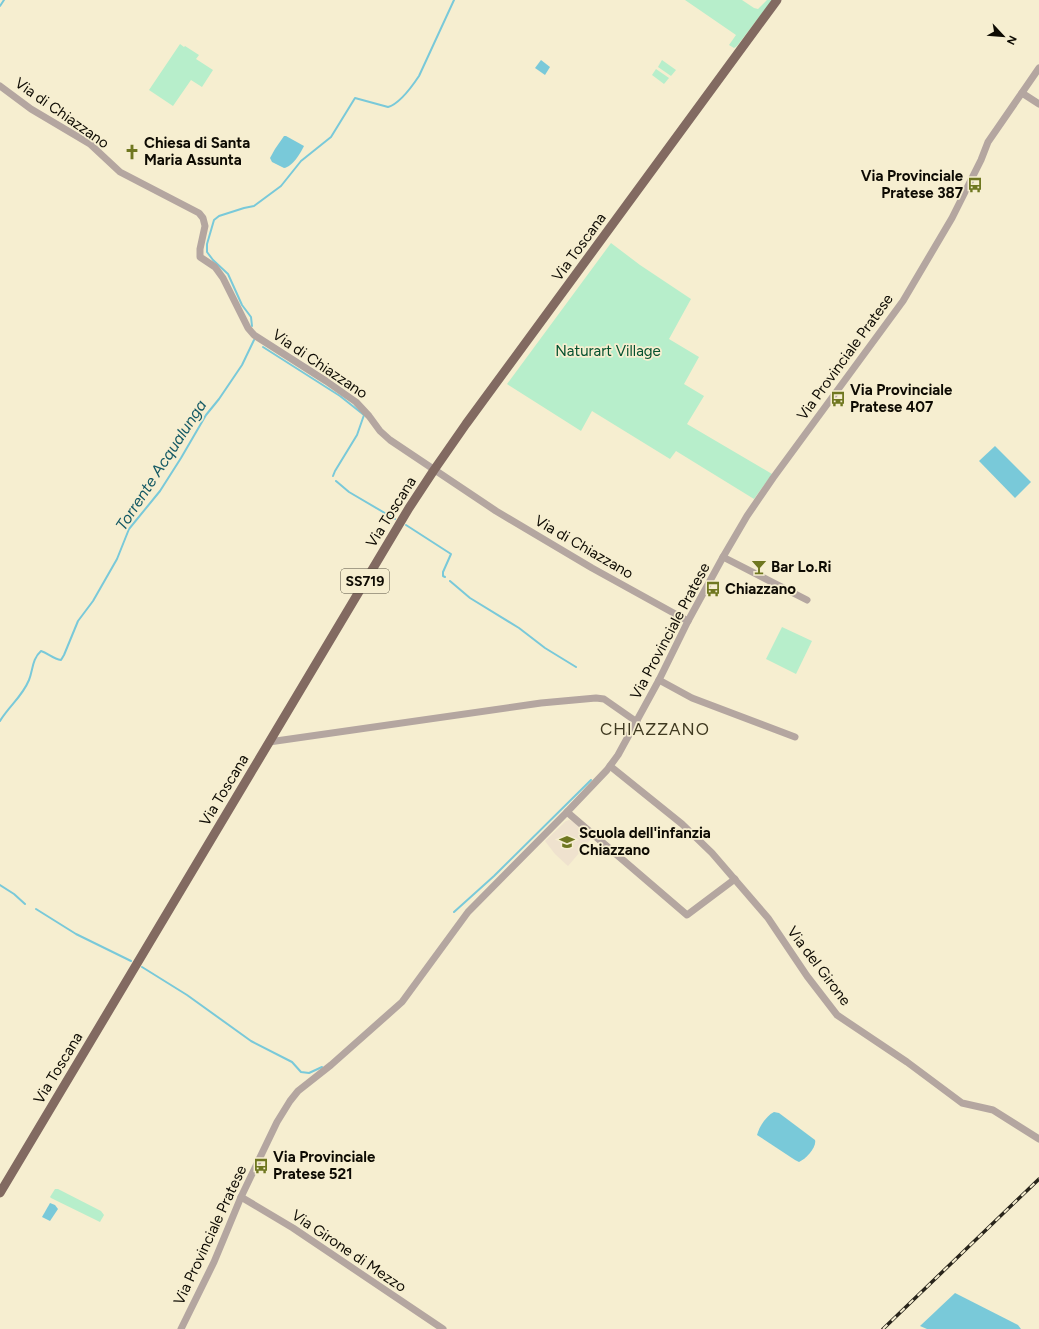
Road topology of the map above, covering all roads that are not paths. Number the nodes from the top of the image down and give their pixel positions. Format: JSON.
{"nodes":[{"id":1,"x":777,"y":0,"type":"edge"},
{"id":2,"x":1039,"y":68,"type":"edge"},
{"id":3,"x":0,"y":86,"type":"edge"},
{"id":4,"x":1022,"y":93,"type":"junction"},
{"id":5,"x":1039,"y":104,"type":"edge"},
{"id":6,"x":434,"y":470,"type":"junction"},
{"id":7,"x":723,"y":557,"type":"junction"},
{"id":8,"x":807,"y":600,"type":"dead end"},
{"id":9,"x":688,"y":621,"type":"junction"},
{"id":10,"x":659,"y":680,"type":"junction"},
{"id":11,"x":637,"y":722,"type":"junction"},
{"id":12,"x":795,"y":738,"type":"dead end"},
{"id":13,"x":269,"y":742,"type":"junction"},
{"id":14,"x":610,"y":766,"type":"junction"},
{"id":15,"x":567,"y":812,"type":"junction"},
{"id":16,"x":735,"y":879,"type":"junction"},
{"id":17,"x":1039,"y":1139,"type":"edge"},
{"id":18,"x":0,"y":1192,"type":"edge"},
{"id":19,"x":241,"y":1197,"type":"junction"},
{"id":20,"x":181,"y":1329,"type":"edge"},
{"id":21,"x":443,"y":1329,"type":"edge"}],
"edges":[{"from":1,"to":6,"type":"main road","name":"Via Toscana","number":"SS719"},
{"from":2,"to":4,"type":"street","name":"Via Provinciale Pratese"},
{"from":3,"to":6,"type":"street","name":"Via di Chiazzano"},
{"from":4,"to":5,"type":"street"},
{"from":4,"to":7,"type":"street","name":"Via Provinciale Pratese"},
{"from":6,"to":9,"type":"street","name":"Via di Chiazzano"},
{"from":6,"to":13,"type":"main road","name":"Via Toscana","number":"SS719"},
{"from":7,"to":8,"type":"street"},
{"from":7,"to":9,"type":"street","name":"Via Provinciale Pratese"},
{"from":9,"to":10,"type":"street","name":"Via Provinciale Pratese"},
{"from":10,"to":11,"type":"street","name":"Via Provinciale Pratese"},
{"from":10,"to":12,"type":"street"},
{"from":11,"to":13,"type":"street"},
{"from":11,"to":14,"type":"street","name":"Via Provinciale Pratese"},
{"from":13,"to":18,"type":"main road","name":"Via Toscana","number":"SS719"},
{"from":14,"to":15,"type":"street","name":"Via Provinciale Pratese"},
{"from":14,"to":16,"type":"street","name":"Via del Girone"},
{"from":15,"to":16,"type":"street"},
{"from":15,"to":19,"type":"street","name":"Via Provinciale Pratese"},
{"from":16,"to":17,"type":"street","name":"Via del Girone"},
{"from":19,"to":20,"type":"street","name":"Via Provinciale Pratese"},
{"from":19,"to":21,"type":"street","name":"Via Girone di Mezzo"}]}
